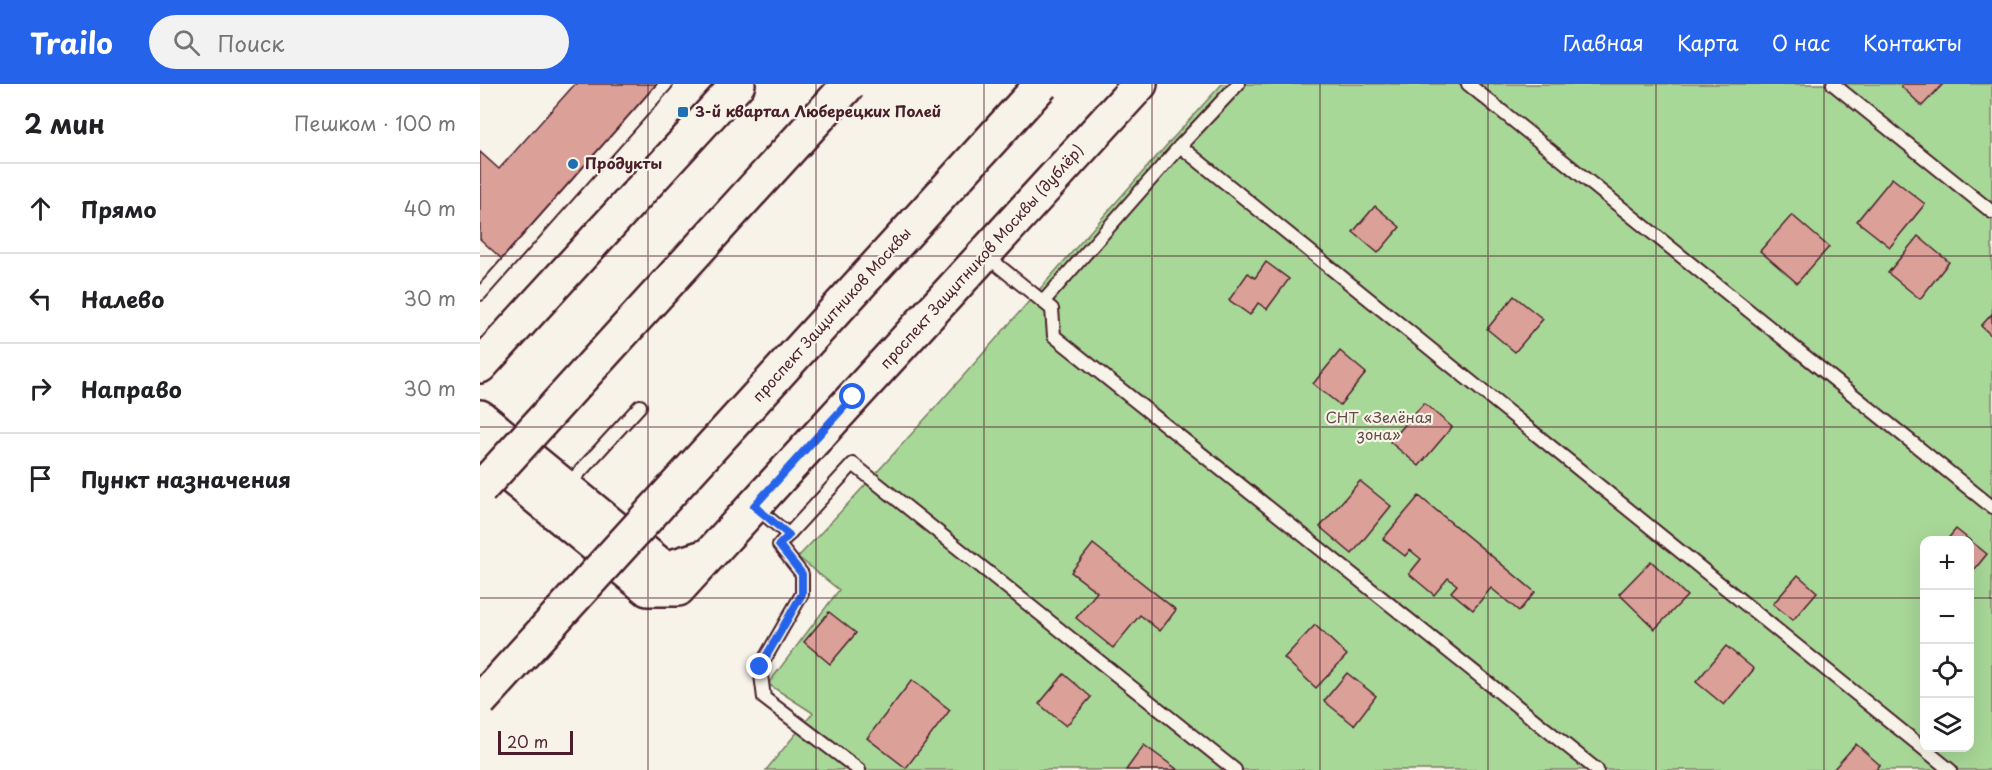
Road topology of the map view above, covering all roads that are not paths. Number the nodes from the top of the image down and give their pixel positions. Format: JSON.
{"nodes":[{"id":1,"x":666,"y":84,"type":"edge"},
{"id":2,"x":738,"y":84,"type":"edge"},
{"id":3,"x":849,"y":84,"type":"edge"},
{"id":4,"x":1042,"y":84,"type":"edge"},
{"id":5,"x":1140,"y":84,"type":"edge"},
{"id":6,"x":1238,"y":84,"type":"edge"},
{"id":7,"x":1468,"y":84,"type":"edge"},
{"id":8,"x":1833,"y":84,"type":"edge"},
{"id":9,"x":1180,"y":146,"type":"junction"},
{"id":10,"x":1992,"y":212,"type":"edge"},
{"id":11,"x":984,"y":254,"type":"junction"},
{"id":12,"x":480,"y":294,"type":"edge"},
{"id":13,"x":1043,"y":302,"type":"junction"},
{"id":14,"x":480,"y":366,"type":"edge"},
{"id":15,"x":640,"y":406,"type":"dead end"},
{"id":16,"x":480,"y":417,"type":"edge"},
{"id":17,"x":496,"y":453,"type":"edge"},
{"id":18,"x":566,"y":488,"type":"junction"},
{"id":19,"x":480,"y":489,"type":"edge"},
{"id":20,"x":754,"y":506,"type":"junction"},
{"id":21,"x":1992,"y":507,"type":"edge"},
{"id":22,"x":789,"y":535,"type":"junction"},
{"id":23,"x":708,"y":556,"type":"junction"},
{"id":24,"x":480,"y":701,"type":"edge"},
{"id":25,"x":859,"y":770,"type":"edge"},
{"id":26,"x":1235,"y":770,"type":"edge"},
{"id":27,"x":1597,"y":770,"type":"edge"},
{"id":28,"x":1950,"y":770,"type":"edge"}],
"edges":[{"from":1,"to":12,"type":"lane"},
{"from":2,"to":14,"type":"street"},
{"from":3,"to":17,"type":"street","bridge":true},
{"from":4,"to":24,"type":"street","name":"проспект Защитников Москвы","bridge":true},
{"from":5,"to":11,"type":"street","name":"проспект Защитников Москвы (дублёр)"},
{"from":6,"to":9,"type":"lane"},
{"from":7,"to":21,"type":"lane"},
{"from":8,"to":10,"type":"lane"},
{"from":9,"to":13,"type":"lane"},
{"from":9,"to":28,"type":"lane"},
{"from":11,"to":13,"type":"lane"},
{"from":11,"to":20,"type":"street","name":"проспект Защитников Москвы (дублёр)"},
{"from":13,"to":27,"type":"lane"},
{"from":15,"to":18,"type":"lane"},
{"from":16,"to":18,"type":"street"},
{"from":17,"to":19,"type":"street","bridge":true},
{"from":17,"to":23,"type":"street","name":"проспект Защитников Москвы (дублёр)"},
{"from":18,"to":23,"type":"street"},
{"from":20,"to":22,"type":"lane"},
{"from":20,"to":23,"type":"street","name":"проспект Защитников Москвы (дублёр)"},
{"from":22,"to":25,"type":"lane"},
{"from":22,"to":26,"type":"lane"}]}
